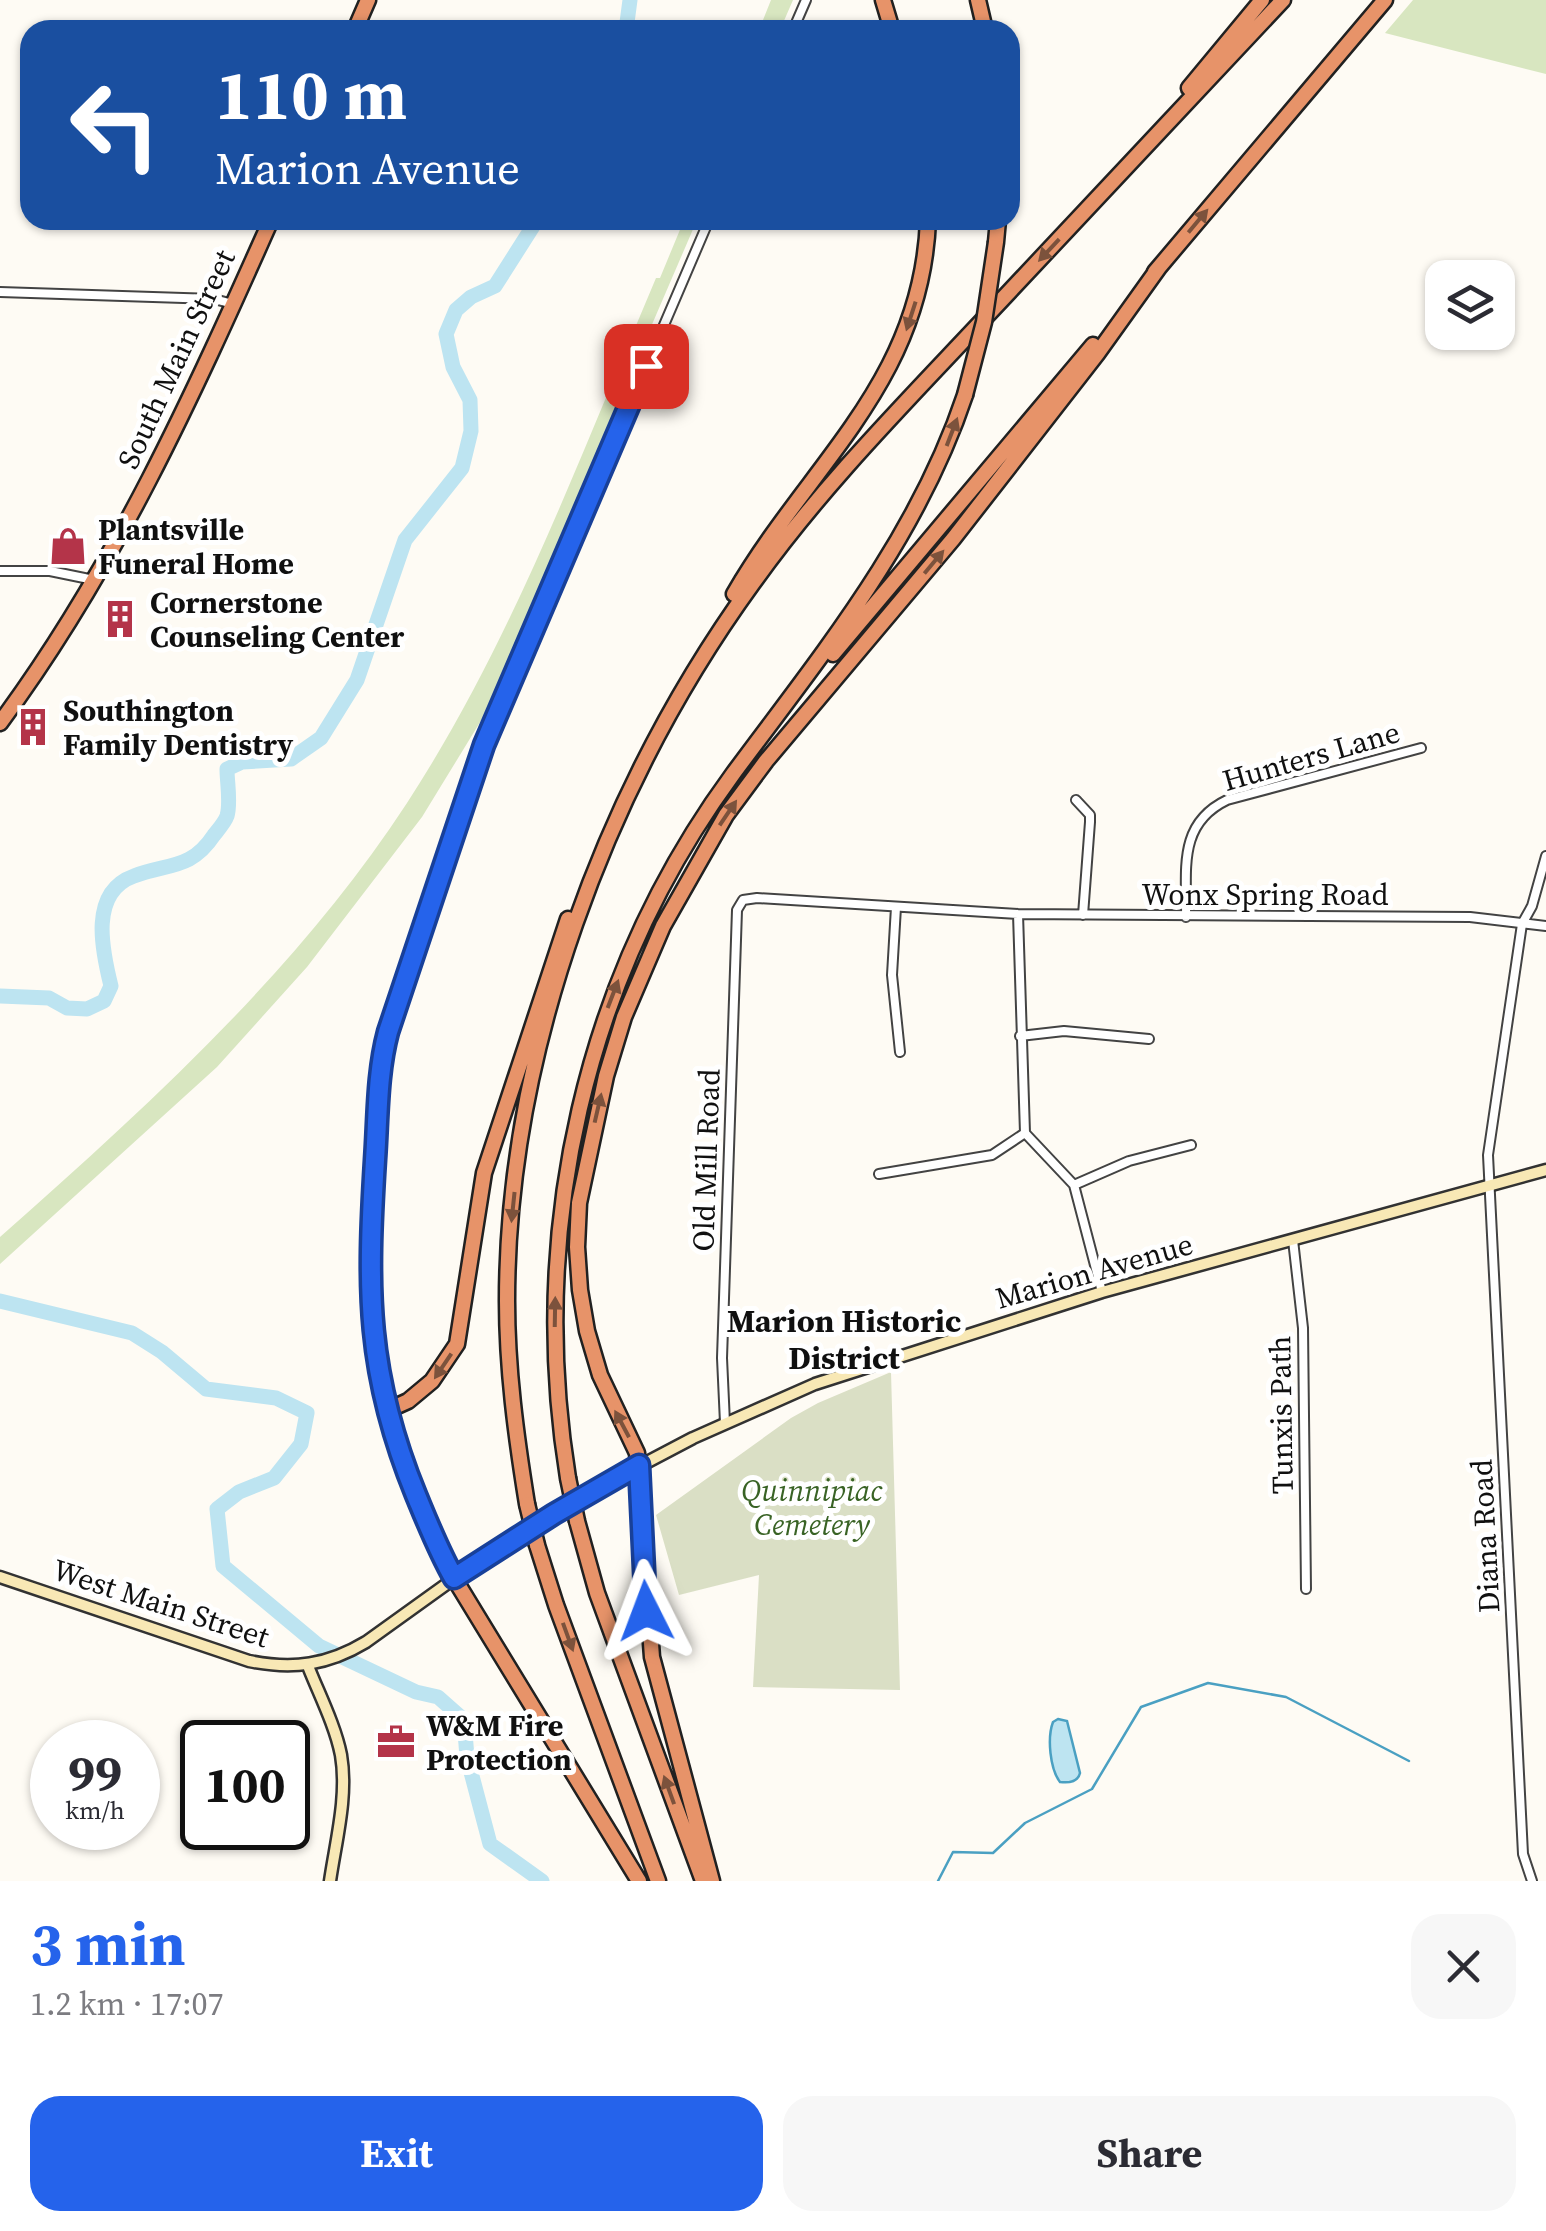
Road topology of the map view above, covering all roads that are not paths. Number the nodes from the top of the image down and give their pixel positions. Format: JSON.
{"nodes":[{"id":1,"x":1262,"y":0,"type":"edge"},
{"id":2,"x":1283,"y":0,"type":"edge"},
{"id":3,"x":1384,"y":0,"type":"edge"},
{"id":4,"x":1078,"y":218,"type":"junction"},
{"id":5,"x":267,"y":230,"type":"edge"},
{"id":6,"x":705,"y":230,"type":"edge"},
{"id":7,"x":927,"y":230,"type":"edge"},
{"id":8,"x":997,"y":230,"type":"edge"},
{"id":9,"x":1160,"y":266,"type":"junction"},
{"id":10,"x":0,"y":292,"type":"edge"},
{"id":11,"x":234,"y":304,"type":"junction"},
{"id":12,"x":0,"y":571,"type":"edge"},
{"id":13,"x":94,"y":580,"type":"junction"},
{"id":14,"x":696,"y":668,"type":"junction"},
{"id":15,"x":0,"y":723,"type":"edge"},
{"id":16,"x":1421,"y":748,"type":"dead end"},
{"id":17,"x":752,"y":750,"type":"junction"},
{"id":18,"x":1076,"y":800,"type":"dead end"},
{"id":19,"x":607,"y":843,"type":"junction"},
{"id":20,"x":1546,"y":856,"type":"edge"},
{"id":21,"x":743,"y":900,"type":"joint"},
{"id":22,"x":896,"y":906,"type":"junction"},
{"id":23,"x":1018,"y":914,"type":"junction"},
{"id":24,"x":1082,"y":914,"type":"junction"},
{"id":25,"x":1186,"y":917,"type":"junction"},
{"id":26,"x":1522,"y":924,"type":"junction"},
{"id":27,"x":1546,"y":926,"type":"edge"},
{"id":28,"x":1020,"y":1036,"type":"junction"},
{"id":29,"x":1149,"y":1039,"type":"dead end"},
{"id":30,"x":900,"y":1052,"type":"dead end"},
{"id":31,"x":1024,"y":1133,"type":"junction"},
{"id":32,"x":1192,"y":1145,"type":"dead end"},
{"id":33,"x":1546,"y":1170,"type":"edge"},
{"id":34,"x":879,"y":1174,"type":"dead end"},
{"id":35,"x":1074,"y":1185,"type":"junction"},
{"id":36,"x":1490,"y":1187,"type":"junction"},
{"id":37,"x":1293,"y":1240,"type":"junction"},
{"id":38,"x":1102,"y":1292,"type":"junction"},
{"id":39,"x":386,"y":1411,"type":"junction"},
{"id":40,"x":724,"y":1423,"type":"junction"},
{"id":41,"x":639,"y":1465,"type":"junction"},
{"id":42,"x":0,"y":1578,"type":"edge"},
{"id":43,"x":454,"y":1578,"type":"junction"},
{"id":44,"x":1306,"y":1589,"type":"dead end"},
{"id":45,"x":308,"y":1666,"type":"junction"},
{"id":46,"x":330,"y":1881,"type":"edge"},
{"id":47,"x":638,"y":1881,"type":"edge"},
{"id":48,"x":658,"y":1881,"type":"edge"},
{"id":49,"x":703,"y":1881,"type":"edge"},
{"id":50,"x":712,"y":1881,"type":"edge"},
{"id":51,"x":1532,"y":1881,"type":"edge"}],
"edges":[{"from":1,"to":4,"type":"highway"},
{"from":2,"to":4,"type":"highway"},
{"from":9,"to":3,"type":"highway","one_way":true},
{"from":4,"to":14,"type":"highway","one_way":true},
{"from":5,"to":11,"type":"highway","name":"South Main Street"},
{"from":6,"to":39,"type":"street"},
{"from":7,"to":14,"type":"highway","one_way":true},
{"from":17,"to":8,"type":"highway","one_way":true,"bridge":true},
{"from":9,"to":17,"type":"highway"},
{"from":41,"to":9,"type":"highway","one_way":true},
{"from":10,"to":11,"type":"street"},
{"from":11,"to":13,"type":"highway","name":"South Main Street"},
{"from":12,"to":13,"type":"street"},
{"from":13,"to":15,"type":"highway","name":"South Main Street"},
{"from":14,"to":19,"type":"highway"},
{"from":16,"to":25,"type":"street","name":"Hunters Lane"},
{"from":49,"to":17,"type":"highway","one_way":true,"bridge":true},
{"from":18,"to":24,"type":"street"},
{"from":19,"to":39,"type":"highway","one_way":true},
{"from":19,"to":48,"type":"highway","one_way":true,"bridge":true},
{"from":20,"to":26,"type":"street"},
{"from":21,"to":22,"type":"street","name":"Wonx Spring Road"},
{"from":21,"to":40,"type":"street","name":"Old Mill Road"},
{"from":22,"to":23,"type":"street","name":"Wonx Spring Road"},
{"from":22,"to":30,"type":"street"},
{"from":23,"to":24,"type":"street","name":"Wonx Spring Road"},
{"from":23,"to":28,"type":"street"},
{"from":24,"to":25,"type":"street","name":"Wonx Spring Road"},
{"from":25,"to":26,"type":"street","name":"Wonx Spring Road"},
{"from":26,"to":27,"type":"street","name":"Wonx Spring Road"},
{"from":26,"to":36,"type":"street"},
{"from":28,"to":29,"type":"street"},
{"from":28,"to":31,"type":"street"},
{"from":31,"to":34,"type":"street"},
{"from":31,"to":35,"type":"street"},
{"from":32,"to":35,"type":"street"},
{"from":33,"to":36,"type":"main road","name":"Marion Avenue"},
{"from":35,"to":38,"type":"street"},
{"from":36,"to":37,"type":"main road","name":"Marion Avenue"},
{"from":36,"to":51,"type":"street","name":"Diana Road"},
{"from":37,"to":38,"type":"main road","name":"Marion Avenue"},
{"from":37,"to":44,"type":"street","name":"Tunxis Path"},
{"from":38,"to":40,"type":"main road","name":"Marion Avenue"},
{"from":39,"to":43,"type":"main road"},
{"from":40,"to":41,"type":"main road","name":"Marion Avenue"},
{"from":41,"to":43,"type":"main road","name":"Marion Avenue"},
{"from":41,"to":50,"type":"highway"},
{"from":42,"to":45,"type":"main road","name":"West Main Street"},
{"from":43,"to":45,"type":"main road","name":"Marion Avenue"},
{"from":43,"to":47,"type":"highway"},
{"from":45,"to":46,"type":"main road"}]}
